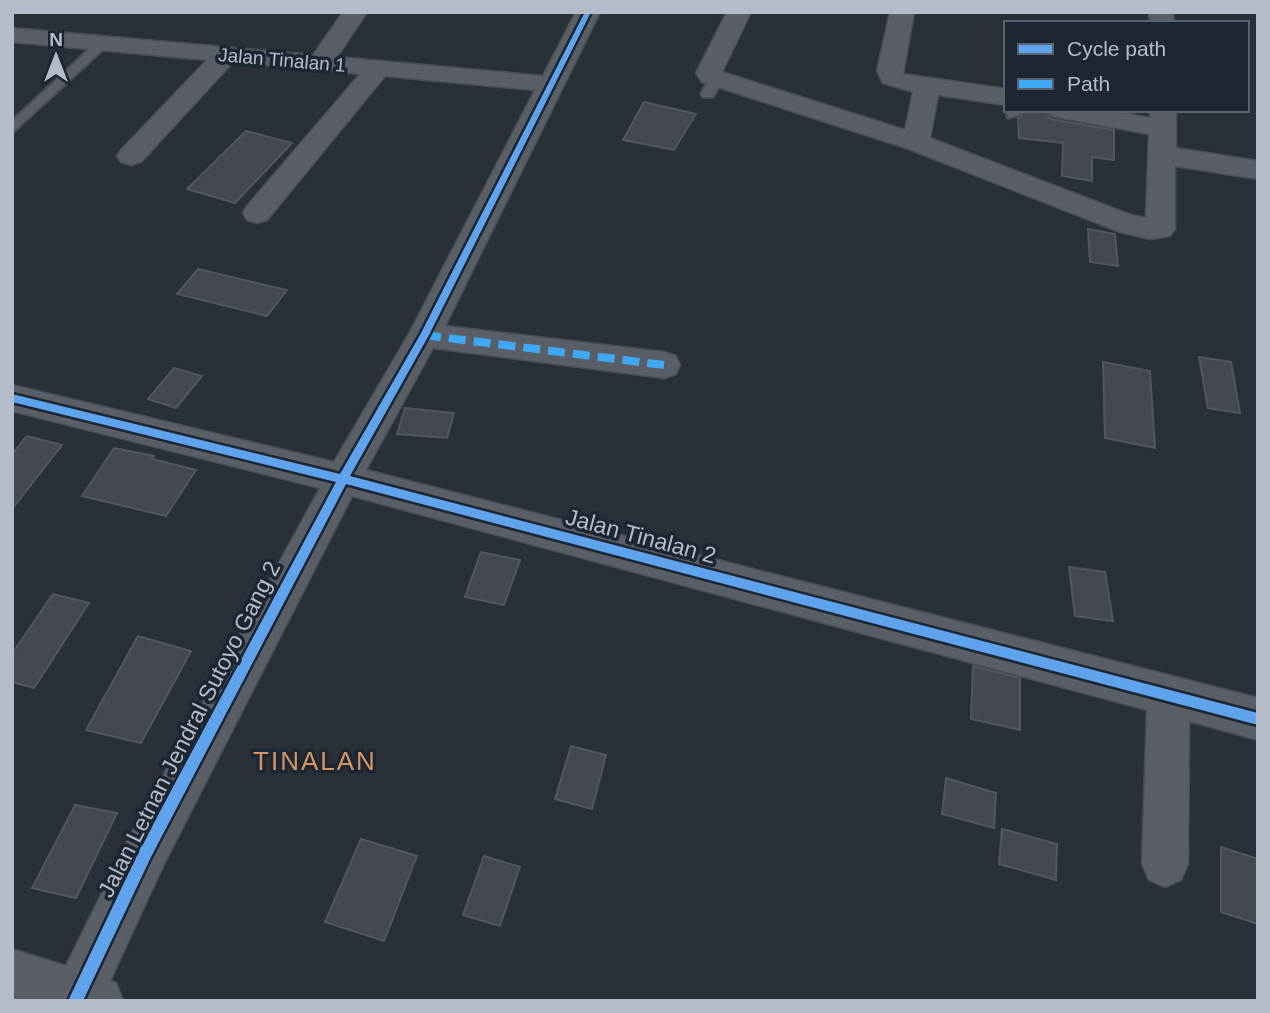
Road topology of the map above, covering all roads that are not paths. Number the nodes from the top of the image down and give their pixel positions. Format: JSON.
{"nodes":[{"id":1,"x":355,"y":12,"type":"edge"},
{"id":2,"x":588,"y":12,"type":"edge"},
{"id":3,"x":740,"y":12,"type":"edge"},
{"id":4,"x":902,"y":12,"type":"edge"},
{"id":5,"x":12,"y":35,"type":"edge"},
{"id":6,"x":104,"y":43,"type":"junction"},
{"id":7,"x":226,"y":55,"type":"junction"},
{"id":8,"x":320,"y":63,"type":"junction"},
{"id":9,"x":379,"y":68,"type":"junction"},
{"id":10,"x":552,"y":84,"type":"junction"},
{"id":11,"x":927,"y":86,"type":"junction"},
{"id":12,"x":1004,"y":106,"type":"edge"},
{"id":13,"x":1083,"y":112,"type":"edge"},
{"id":14,"x":1162,"y":119,"type":"edge"},
{"id":15,"x":12,"y":129,"type":"edge"},
{"id":16,"x":916,"y":142,"type":"junction"},
{"id":17,"x":1162,"y":155,"type":"junction"},
{"id":18,"x":131,"y":156,"type":"dead end"},
{"id":19,"x":1258,"y":170,"type":"edge"},
{"id":20,"x":257,"y":213,"type":"dead end"},
{"id":21,"x":424,"y":335,"type":"junction"},
{"id":22,"x":664,"y":365,"type":"dead end"},
{"id":23,"x":12,"y":398,"type":"edge"},
{"id":24,"x":343,"y":479,"type":"junction"},
{"id":25,"x":1168,"y":696,"type":"junction"},
{"id":26,"x":1258,"y":719,"type":"edge"},
{"id":27,"x":1165,"y":864,"type":"dead end"},
{"id":28,"x":12,"y":974,"type":"edge"},
{"id":29,"x":83,"y":999,"type":"edge"}],
"edges":[{"from":1,"to":8,"type":"street"},
{"from":2,"to":10,"type":"street","name":"Jalan Letnan Jendral Sutoyo Gang 2"},
{"from":3,"to":16,"type":"street"},
{"from":4,"to":11,"type":"street"},
{"from":5,"to":6,"type":"street","name":"Jalan Tinalan 1"},
{"from":6,"to":7,"type":"street","name":"Jalan Tinalan 1"},
{"from":6,"to":15,"type":"lane"},
{"from":7,"to":8,"type":"street","name":"Jalan Tinalan 1"},
{"from":7,"to":18,"type":"street"},
{"from":8,"to":9,"type":"street","name":"Jalan Tinalan 1"},
{"from":9,"to":10,"type":"street","name":"Jalan Tinalan 1"},
{"from":9,"to":20,"type":"street"},
{"from":10,"to":21,"type":"street","name":"Jalan Letnan Jendral Sutoyo Gang 2"},
{"from":11,"to":12,"type":"street"},
{"from":11,"to":16,"type":"street"},
{"from":13,"to":14,"type":"street"},
{"from":14,"to":17,"type":"street"},
{"from":16,"to":17,"type":"street"},
{"from":17,"to":19,"type":"street"},
{"from":21,"to":22,"type":"street"},
{"from":21,"to":24,"type":"street","name":"Jalan Letnan Jendral Sutoyo Gang 2"},
{"from":23,"to":24,"type":"street","name":"Jalan Tinalan 2"},
{"from":24,"to":25,"type":"street","name":"Jalan Tinalan 2"},
{"from":24,"to":29,"type":"street","name":"Jalan Letnan Jendral Sutoyo Gang 2"},
{"from":25,"to":26,"type":"street","name":"Jalan Tinalan 2"},
{"from":25,"to":27,"type":"street"},
{"from":28,"to":29,"type":"street"}]}
